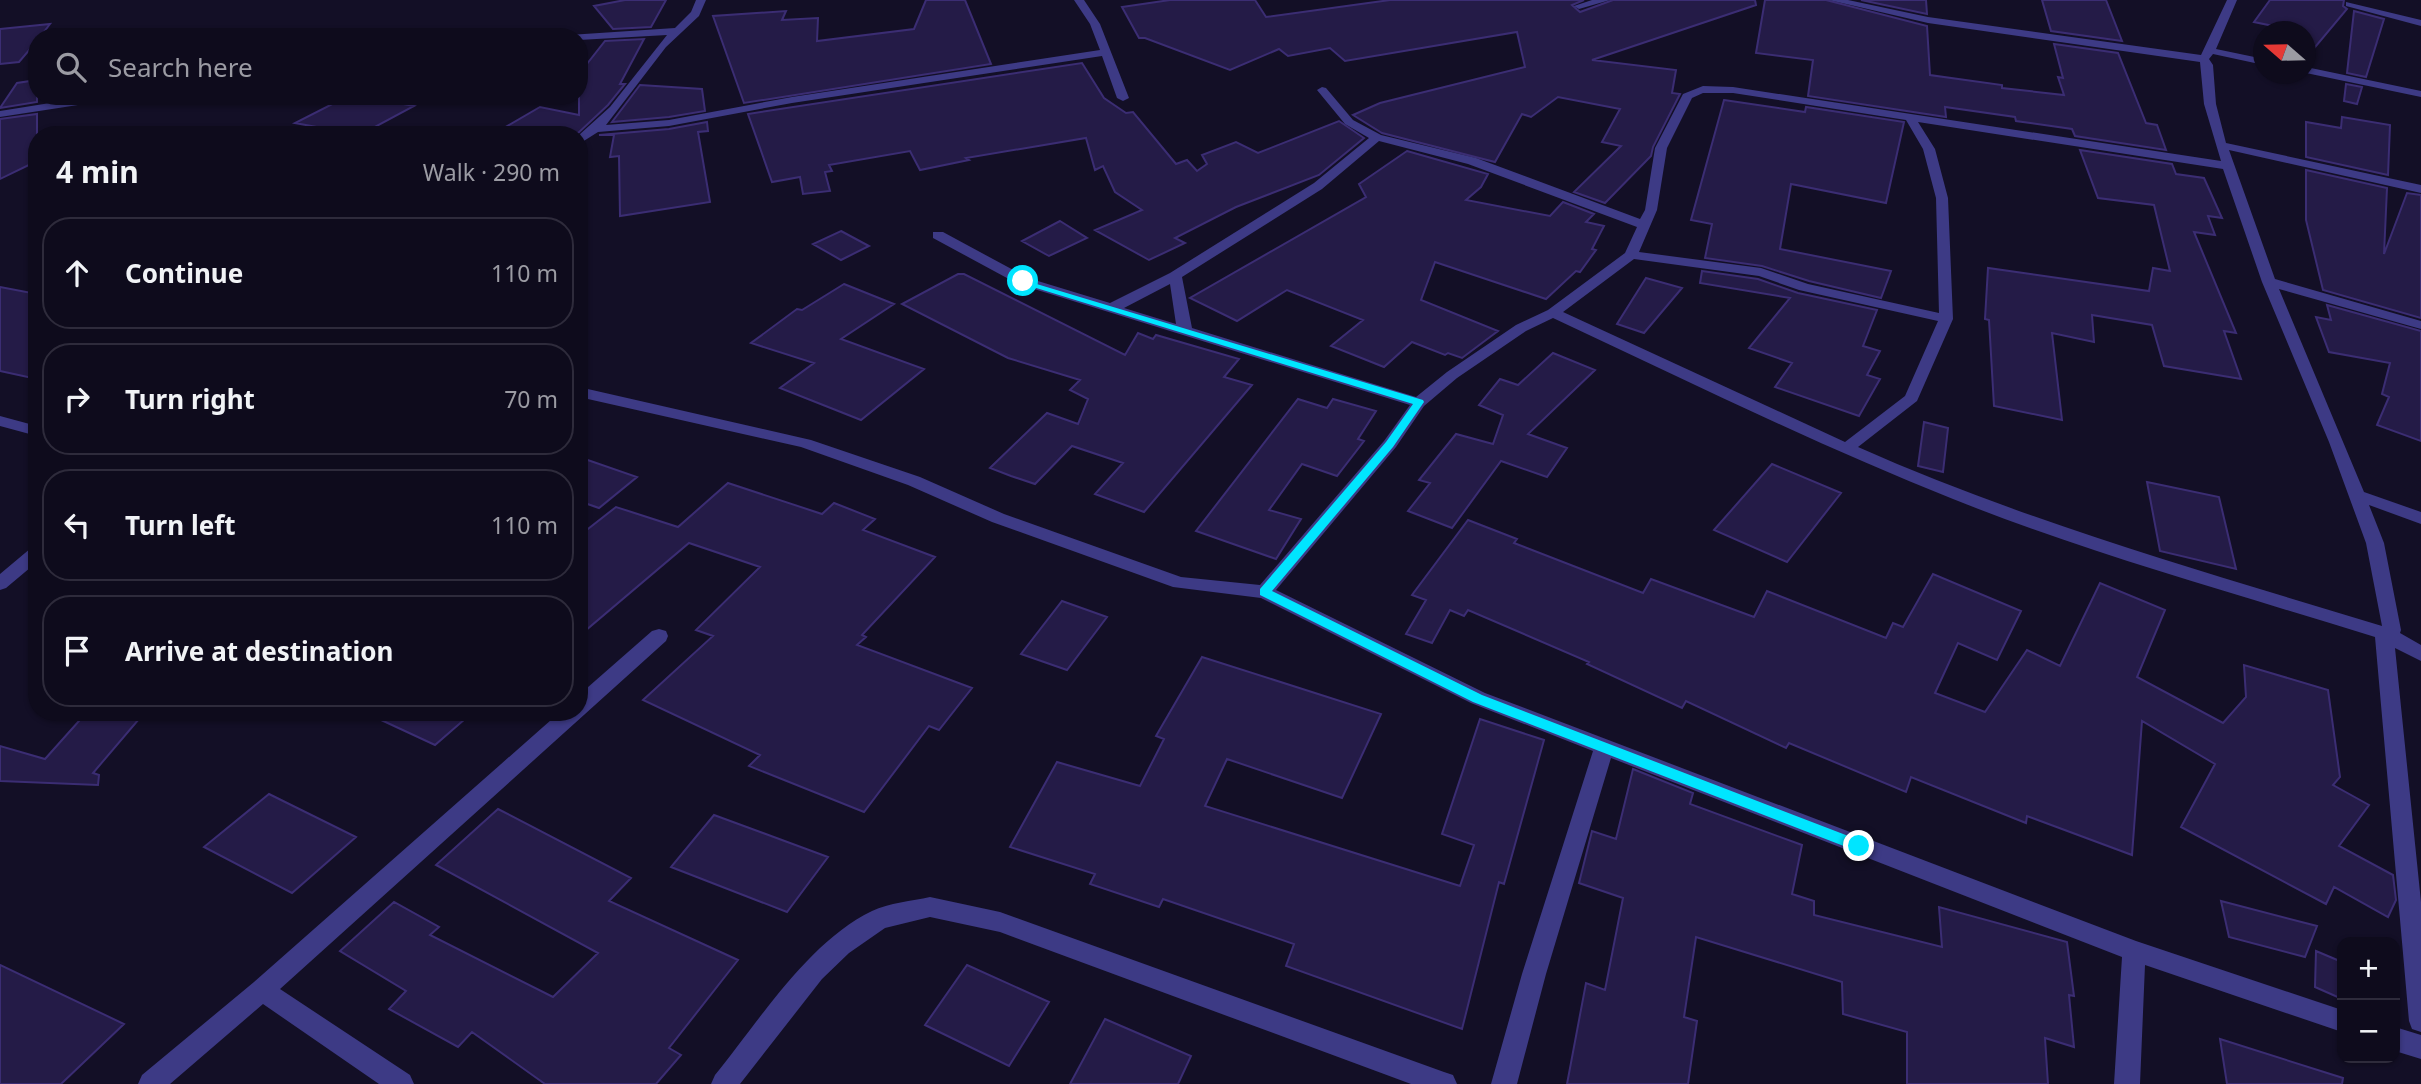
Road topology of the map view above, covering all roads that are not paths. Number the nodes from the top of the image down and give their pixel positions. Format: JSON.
{"nodes":[{"id":1,"x":701,"y":0,"type":"edge"},
{"id":2,"x":1079,"y":0,"type":"edge"},
{"id":3,"x":1605,"y":0,"type":"edge"},
{"id":4,"x":1834,"y":0,"type":"edge"},
{"id":5,"x":2232,"y":0,"type":"edge"},
{"id":6,"x":2349,"y":4,"type":"dead end"},
{"id":7,"x":1579,"y":6,"type":"dead end"},
{"id":8,"x":2421,"y":23,"type":"edge"},
{"id":9,"x":678,"y":31,"type":"junction"},
{"id":10,"x":588,"y":36,"type":"edge"},
{"id":11,"x":1106,"y":52,"type":"junction"},
{"id":12,"x":2208,"y":55,"type":"junction"},
{"id":13,"x":2253,"y":60,"type":"edge"},
{"id":14,"x":2316,"y":72,"type":"edge"},
{"id":15,"x":1322,"y":90,"type":"dead end"},
{"id":16,"x":2421,"y":94,"type":"edge"},
{"id":17,"x":1123,"y":98,"type":"dead end"},
{"id":18,"x":58,"y":105,"type":"edge"},
{"id":19,"x":0,"y":114,"type":"edge"},
{"id":20,"x":1909,"y":116,"type":"junction"},
{"id":21,"x":594,"y":129,"type":"junction"},
{"id":22,"x":588,"y":134,"type":"edge"},
{"id":23,"x":1377,"y":137,"type":"junction"},
{"id":24,"x":2221,"y":145,"type":"junction"},
{"id":25,"x":2228,"y":166,"type":"junction"},
{"id":26,"x":2421,"y":190,"type":"edge"},
{"id":27,"x":1644,"y":225,"type":"junction"},
{"id":28,"x":938,"y":235,"type":"dead end"},
{"id":29,"x":1630,"y":256,"type":"junction"},
{"id":30,"x":1175,"y":276,"type":"junction"},
{"id":31,"x":2269,"y":282,"type":"junction"},
{"id":32,"x":1112,"y":308,"type":"junction"},
{"id":33,"x":1553,"y":313,"type":"junction"},
{"id":34,"x":1946,"y":319,"type":"junction"},
{"id":35,"x":2421,"y":325,"type":"edge"},
{"id":36,"x":1185,"y":332,"type":"junction"},
{"id":37,"x":588,"y":394,"type":"edge"},
{"id":38,"x":1419,"y":402,"type":"junction"},
{"id":39,"x":0,"y":421,"type":"edge"},
{"id":40,"x":28,"y":429,"type":"edge"},
{"id":41,"x":1848,"y":447,"type":"junction"},
{"id":42,"x":2357,"y":495,"type":"junction"},
{"id":43,"x":2421,"y":518,"type":"edge"},
{"id":44,"x":28,"y":560,"type":"edge"},
{"id":45,"x":0,"y":584,"type":"edge"},
{"id":46,"x":1264,"y":592,"type":"junction"},
{"id":47,"x":2384,"y":633,"type":"junction"},
{"id":48,"x":659,"y":636,"type":"dead end"},
{"id":49,"x":2421,"y":654,"type":"edge"},
{"id":50,"x":588,"y":699,"type":"edge"},
{"id":51,"x":563,"y":721,"type":"edge"},
{"id":52,"x":1604,"y":747,"type":"junction"},
{"id":53,"x":2134,"y":951,"type":"junction"},
{"id":54,"x":262,"y":990,"type":"junction"},
{"id":55,"x":2337,"y":1019,"type":"edge"},
{"id":56,"x":2421,"y":1021,"type":"edge"},
{"id":57,"x":2400,"y":1041,"type":"edge"},
{"id":58,"x":2421,"y":1047,"type":"edge"},
{"id":59,"x":151,"y":1084,"type":"edge"},
{"id":60,"x":401,"y":1084,"type":"edge"},
{"id":61,"x":724,"y":1084,"type":"edge"},
{"id":62,"x":1444,"y":1084,"type":"edge"},
{"id":63,"x":1504,"y":1084,"type":"edge"},
{"id":64,"x":2127,"y":1084,"type":"edge"}],
"edges":[{"from":1,"to":9,"type":"street"},
{"from":2,"to":11,"type":"street"},
{"from":3,"to":7,"type":"street"},
{"from":4,"to":12,"type":"street"},
{"from":5,"to":12,"type":"street"},
{"from":6,"to":8,"type":"street"},
{"from":9,"to":10,"type":"street"},
{"from":9,"to":21,"type":"street"},
{"from":11,"to":17,"type":"street"},
{"from":11,"to":21,"type":"street"},
{"from":12,"to":13,"type":"street"},
{"from":12,"to":24,"type":"street"},
{"from":14,"to":16,"type":"street"},
{"from":15,"to":23,"type":"street"},
{"from":18,"to":19,"type":"street"},
{"from":20,"to":25,"type":"street"},
{"from":20,"to":27,"type":"street"},
{"from":20,"to":34,"type":"street"},
{"from":21,"to":22,"type":"street"},
{"from":23,"to":27,"type":"street"},
{"from":23,"to":30,"type":"street"},
{"from":24,"to":25,"type":"street"},
{"from":24,"to":26,"type":"street"},
{"from":25,"to":31,"type":"street"},
{"from":27,"to":29,"type":"street"},
{"from":28,"to":32,"type":"street"},
{"from":29,"to":33,"type":"street"},
{"from":29,"to":34,"type":"street"},
{"from":30,"to":32,"type":"street"},
{"from":30,"to":36,"type":"street"},
{"from":31,"to":35,"type":"street"},
{"from":31,"to":42,"type":"street"},
{"from":32,"to":36,"type":"street"},
{"from":33,"to":38,"type":"street"},
{"from":33,"to":41,"type":"street"},
{"from":34,"to":41,"type":"street"},
{"from":36,"to":38,"type":"street"},
{"from":37,"to":46,"type":"street"},
{"from":38,"to":46,"type":"street"},
{"from":39,"to":40,"type":"street"},
{"from":41,"to":47,"type":"street"},
{"from":42,"to":43,"type":"street"},
{"from":42,"to":47,"type":"street"},
{"from":44,"to":45,"type":"street"},
{"from":46,"to":52,"type":"street"},
{"from":47,"to":49,"type":"street"},
{"from":47,"to":56,"type":"street"},
{"from":48,"to":50,"type":"street"},
{"from":51,"to":54,"type":"street"},
{"from":52,"to":53,"type":"street"},
{"from":52,"to":63,"type":"street"},
{"from":53,"to":55,"type":"street"},
{"from":53,"to":64,"type":"street"},
{"from":54,"to":59,"type":"street"},
{"from":54,"to":60,"type":"street"},
{"from":57,"to":58,"type":"street"},
{"from":61,"to":62,"type":"street"}]}
